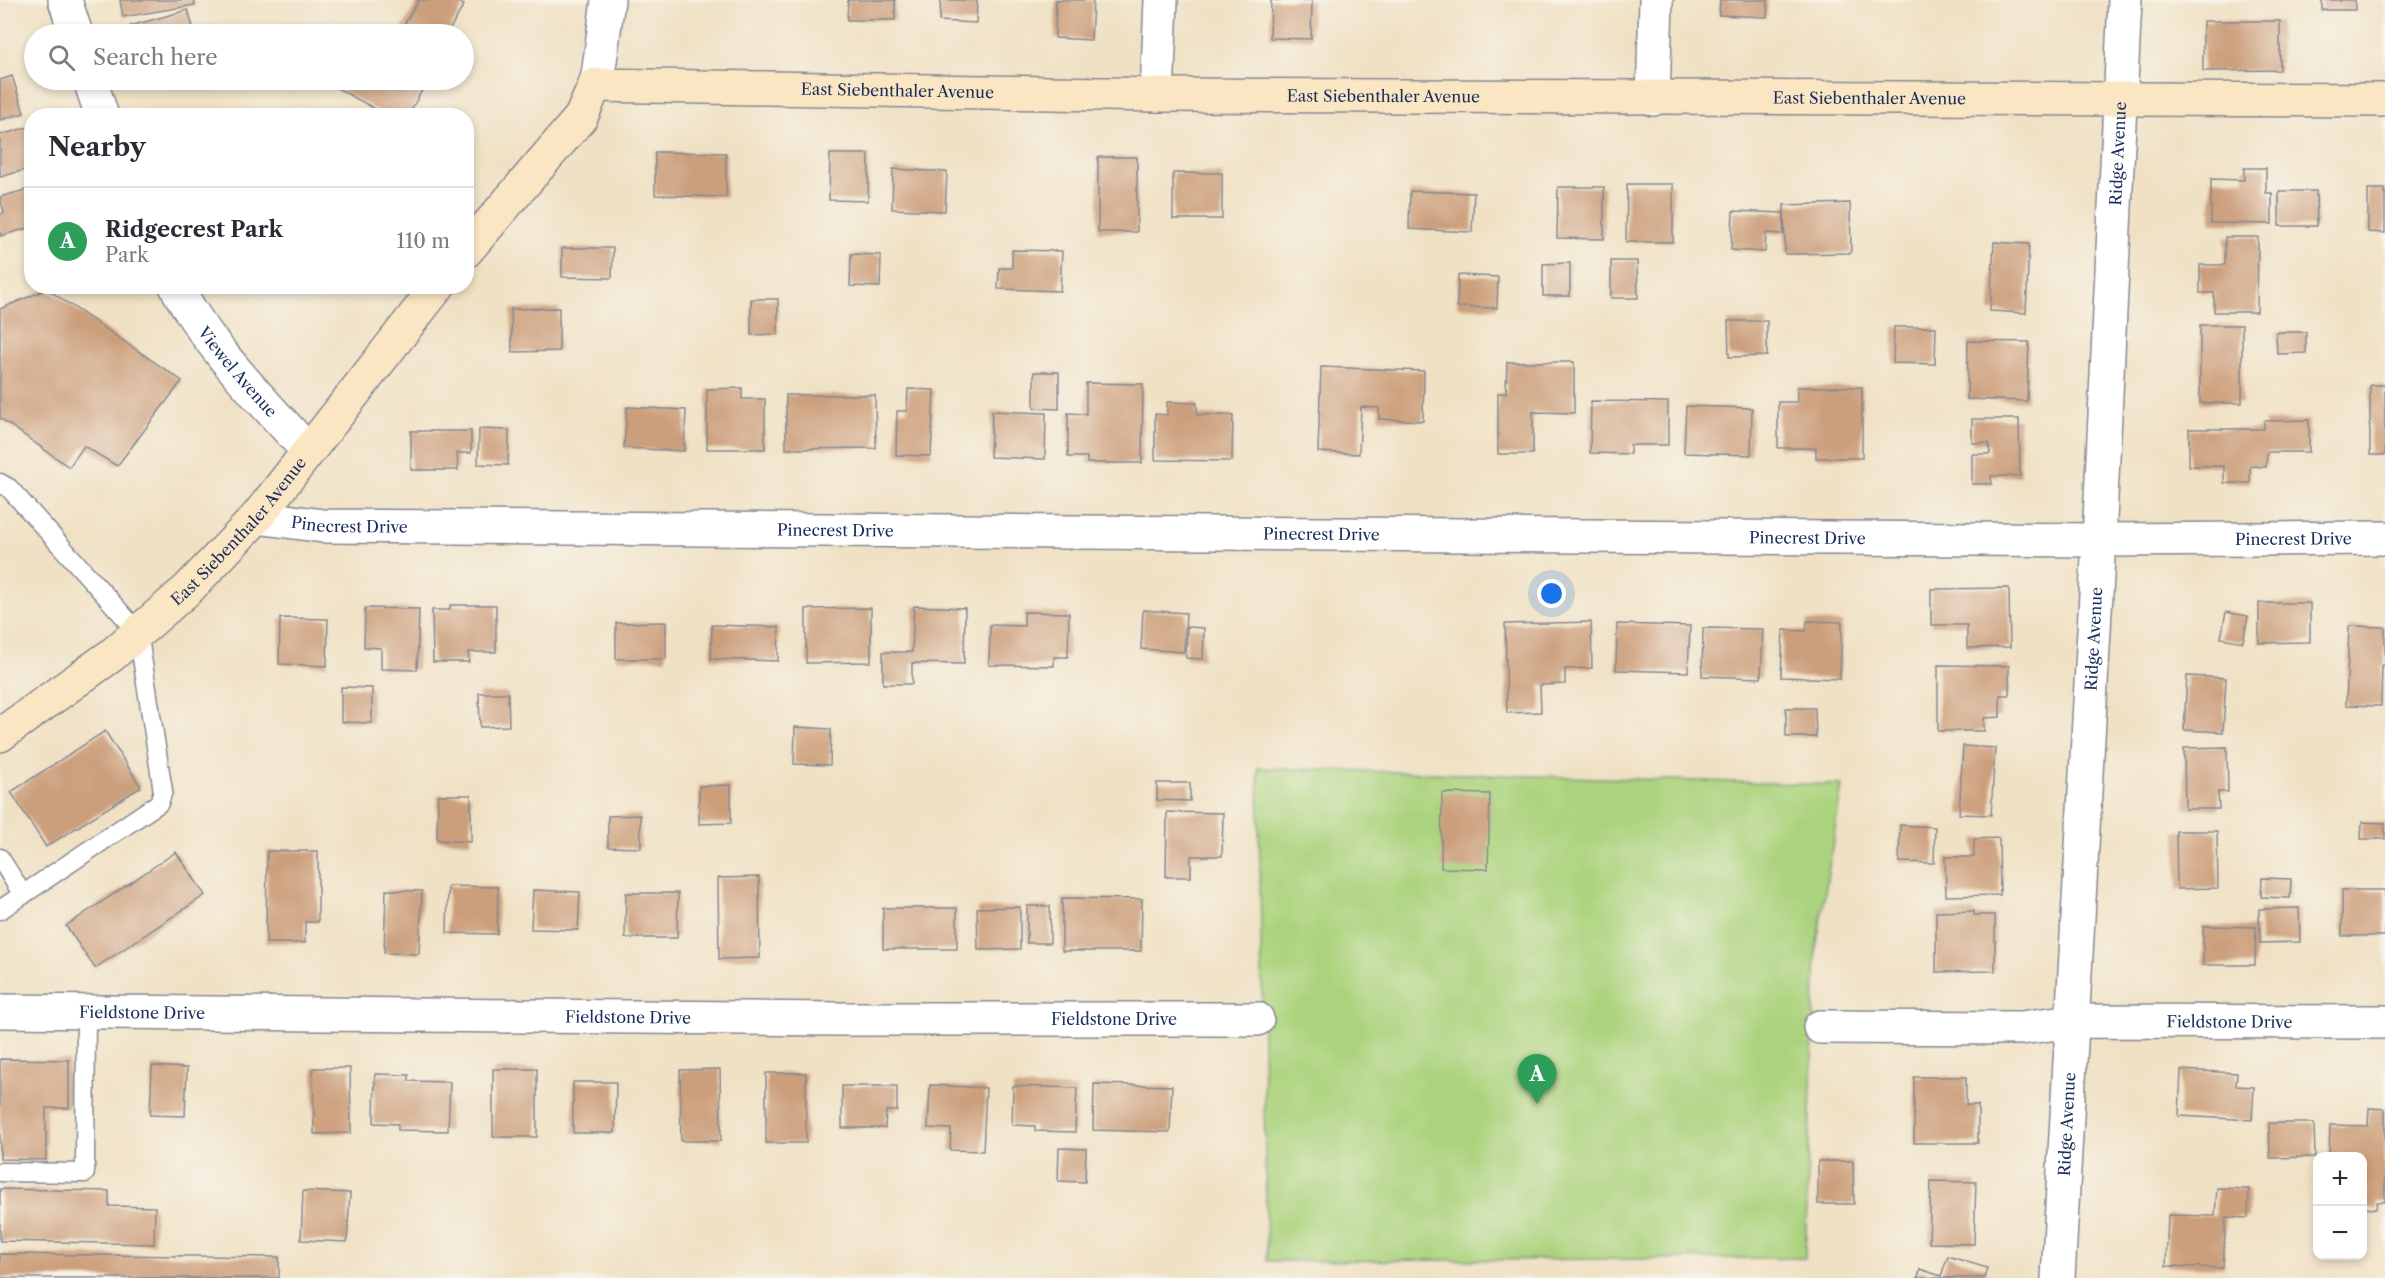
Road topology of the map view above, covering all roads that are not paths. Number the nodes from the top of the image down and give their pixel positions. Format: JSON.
{"nodes":[{"id":1,"x":65,"y":0,"type":"edge"},
{"id":2,"x":608,"y":0,"type":"edge"},
{"id":3,"x":1161,"y":0,"type":"edge"},
{"id":4,"x":1656,"y":0,"type":"edge"},
{"id":5,"x":2125,"y":0,"type":"edge"},
{"id":6,"x":73,"y":24,"type":"edge"},
{"id":7,"x":595,"y":85,"type":"junction"},
{"id":8,"x":93,"y":90,"type":"edge"},
{"id":9,"x":1157,"y":95,"type":"junction"},
{"id":10,"x":1653,"y":99,"type":"junction"},
{"id":11,"x":2385,"y":100,"type":"edge"},
{"id":12,"x":2120,"y":101,"type":"junction"},
{"id":13,"x":99,"y":108,"type":"edge"},
{"id":14,"x":474,"y":241,"type":"edge"},
{"id":15,"x":180,"y":294,"type":"edge"},
{"id":16,"x":432,"y":294,"type":"edge"},
{"id":17,"x":308,"y":451,"type":"junction"},
{"id":18,"x":0,"y":483,"type":"edge"},
{"id":19,"x":257,"y":517,"type":"junction"},
{"id":20,"x":2385,"y":538,"type":"edge"},
{"id":21,"x":2099,"y":540,"type":"junction"},
{"id":22,"x":138,"y":632,"type":"junction"},
{"id":23,"x":0,"y":735,"type":"edge"},
{"id":24,"x":0,"y":858,"type":"edge"},
{"id":25,"x":23,"y":895,"type":"junction"},
{"id":26,"x":0,"y":910,"type":"edge"},
{"id":27,"x":0,"y":1011,"type":"edge"},
{"id":28,"x":86,"y":1012,"type":"junction"},
{"id":29,"x":1257,"y":1019,"type":"dead end"},
{"id":30,"x":2073,"y":1021,"type":"junction"},
{"id":31,"x":2385,"y":1022,"type":"edge"},
{"id":32,"x":1820,"y":1027,"type":"dead end"},
{"id":33,"x":0,"y":1172,"type":"edge"},
{"id":34,"x":2058,"y":1278,"type":"edge"}],
"edges":[{"from":1,"to":6,"type":"street"},
{"from":2,"to":7,"type":"street"},
{"from":3,"to":9,"type":"street"},
{"from":4,"to":10,"type":"street"},
{"from":5,"to":12,"type":"street","name":"Ridge Avenue"},
{"from":7,"to":9,"type":"main road","name":"East Siebenthaler Avenue"},
{"from":7,"to":14,"type":"main road"},
{"from":8,"to":13,"type":"street"},
{"from":9,"to":10,"type":"main road","name":"East Siebenthaler Avenue"},
{"from":10,"to":12,"type":"main road","name":"East Siebenthaler Avenue"},
{"from":11,"to":12,"type":"main road","name":"East Siebenthaler Avenue"},
{"from":12,"to":21,"type":"street","name":"Ridge Avenue"},
{"from":15,"to":17,"type":"street","name":"Viewel Avenue"},
{"from":16,"to":17,"type":"main road","name":"East Siebenthaler Avenue"},
{"from":17,"to":19,"type":"main road","name":"East Siebenthaler Avenue"},
{"from":18,"to":22,"type":"lane"},
{"from":19,"to":21,"type":"street","name":"Pinecrest Drive"},
{"from":19,"to":22,"type":"main road","name":"East Siebenthaler Avenue"},
{"from":20,"to":21,"type":"street","name":"Pinecrest Drive"},
{"from":21,"to":30,"type":"street","name":"Ridge Avenue"},
{"from":22,"to":23,"type":"main road","name":"East Siebenthaler Avenue"},
{"from":22,"to":25,"type":"lane"},
{"from":24,"to":25,"type":"lane"},
{"from":25,"to":26,"type":"lane"},
{"from":27,"to":28,"type":"street","name":"Fieldstone Drive"},
{"from":28,"to":29,"type":"street","name":"Fieldstone Drive"},
{"from":28,"to":33,"type":"lane"},
{"from":30,"to":31,"type":"street","name":"Fieldstone Drive"},
{"from":30,"to":32,"type":"street","name":"Fieldstone Drive"},
{"from":30,"to":34,"type":"street","name":"Ridge Avenue"}]}
